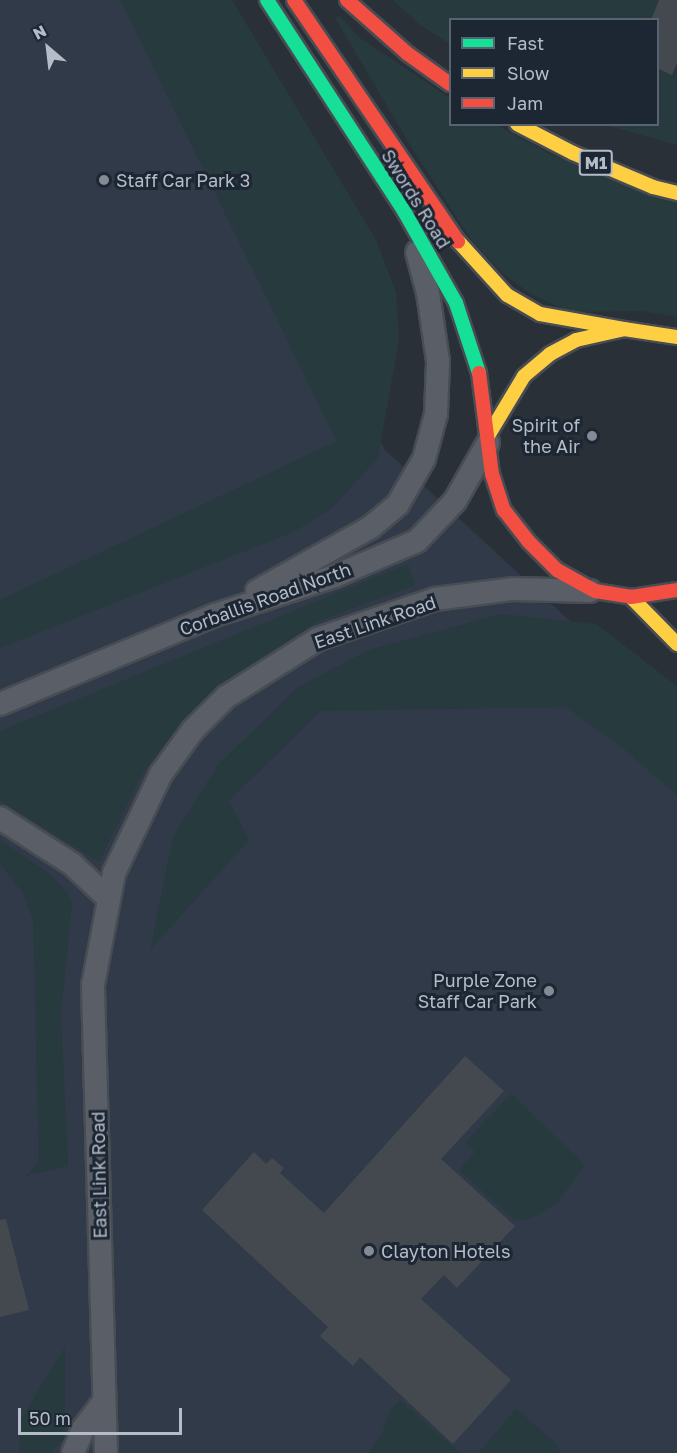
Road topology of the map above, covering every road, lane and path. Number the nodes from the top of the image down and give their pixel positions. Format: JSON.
{"nodes":[{"id":1,"x":267,"y":0,"type":"edge"},
{"id":2,"x":294,"y":0,"type":"edge"},
{"id":3,"x":310,"y":0,"type":"edge"},
{"id":4,"x":347,"y":0,"type":"edge"},
{"id":5,"x":449,"y":83,"type":"edge"},
{"id":6,"x":521,"y":126,"type":"edge"},
{"id":7,"x":677,"y":193,"type":"edge"},
{"id":8,"x":430,"y":198,"type":"junction"},
{"id":9,"x":404,"y":211,"type":"junction"},
{"id":10,"x":624,"y":329,"type":"junction"},
{"id":11,"x":677,"y":337,"type":"edge"},
{"id":12,"x":488,"y":439,"type":"junction"},
{"id":13,"x":677,"y":590,"type":"edge"},
{"id":14,"x":595,"y":591,"type":"junction"},
{"id":15,"x":631,"y":597,"type":"junction"},
{"id":16,"x":215,"y":615,"type":"junction"},
{"id":17,"x":677,"y":644,"type":"edge"},
{"id":18,"x":0,"y":704,"type":"edge"},
{"id":19,"x":0,"y":818,"type":"edge"},
{"id":20,"x":109,"y":899,"type":"junction"},
{"id":21,"x":103,"y":1402,"type":"junction"},
{"id":22,"x":73,"y":1453,"type":"edge"},
{"id":23,"x":106,"y":1453,"type":"edge"}],
"edges":[{"from":1,"to":9,"type":"main road","name":"Swords Road"},
{"from":2,"to":8,"type":"main road","name":"Swords Road"},
{"from":3,"to":8,"type":"main road"},
{"from":4,"to":5,"type":"main road"},
{"from":6,"to":7,"type":"main road","number":"M1"},
{"from":8,"to":10,"type":"main road","name":"Swords Road"},
{"from":9,"to":12,"type":"main road","name":"Swords Road"},
{"from":9,"to":16,"type":"street"},
{"from":10,"to":11,"type":"main road","name":"Swords Road"},
{"from":10,"to":12,"type":"main road"},
{"from":12,"to":14,"type":"main road","name":"Swords Road"},
{"from":12,"to":16,"type":"street","name":"Corballis Road North"},
{"from":13,"to":15,"type":"main road","name":"Swords Road"},
{"from":14,"to":15,"type":"main road","name":"Swords Road"},
{"from":14,"to":20,"type":"street","name":"East Link Road"},
{"from":15,"to":17,"type":"main road"},
{"from":16,"to":18,"type":"street","name":"Corballis Road North"},
{"from":19,"to":20,"type":"street"},
{"from":20,"to":21,"type":"street","name":"East Link Road"},
{"from":21,"to":22,"type":"street"},
{"from":21,"to":23,"type":"street","name":"East Link Road"}]}
